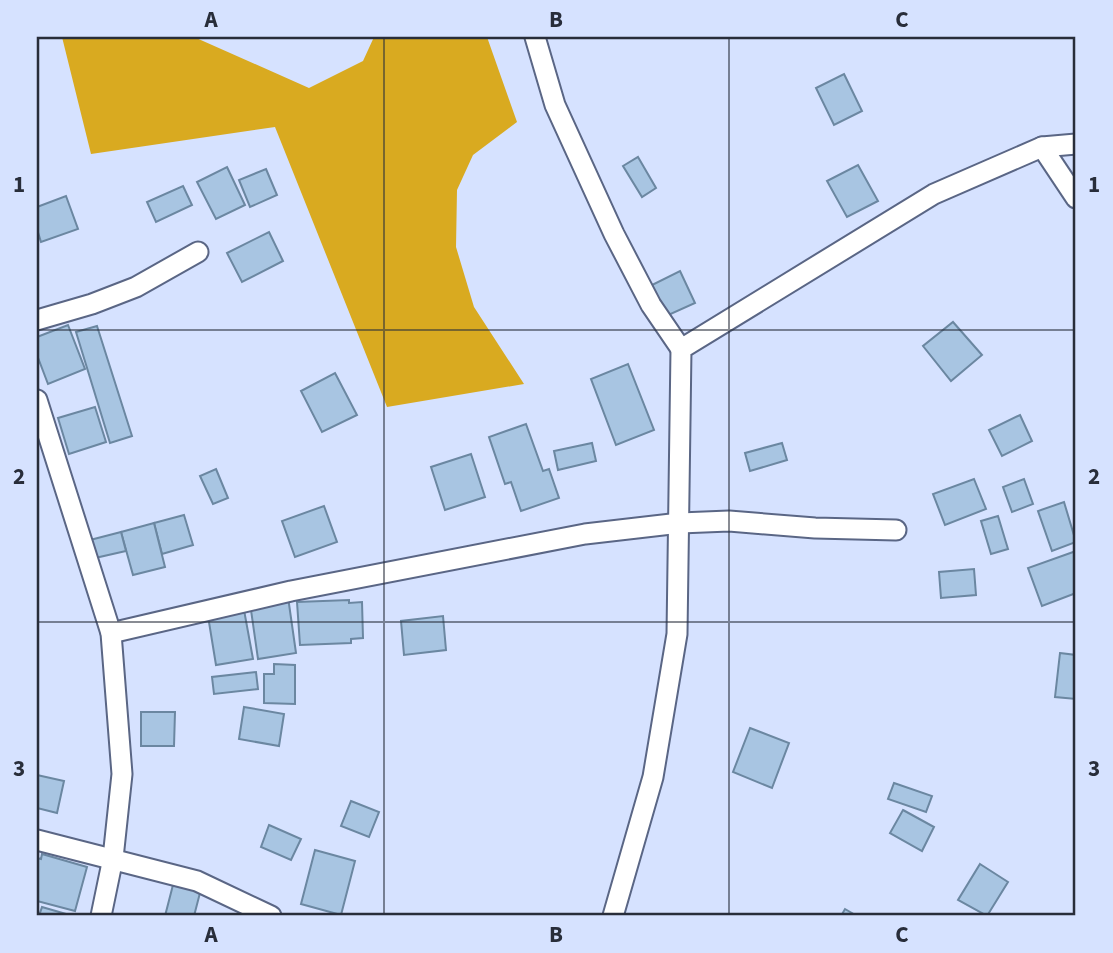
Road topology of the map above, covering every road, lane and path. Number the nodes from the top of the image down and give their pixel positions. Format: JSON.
{"nodes":[{"id":1,"x":535,"y":37,"type":"edge"},
{"id":2,"x":1076,"y":144,"type":"edge"},
{"id":3,"x":1042,"y":147,"type":"junction"},
{"id":4,"x":1076,"y":198,"type":"edge"},
{"id":5,"x":198,"y":252,"type":"dead end"},
{"id":6,"x":37,"y":320,"type":"edge"},
{"id":7,"x":681,"y":349,"type":"junction"},
{"id":8,"x":37,"y":400,"type":"edge"},
{"id":9,"x":680,"y":523,"type":"junction"},
{"id":10,"x":897,"y":530,"type":"dead end"},
{"id":11,"x":111,"y":633,"type":"junction"},
{"id":12,"x":37,"y":840,"type":"edge"},
{"id":13,"x":113,"y":858,"type":"junction"},
{"id":14,"x":101,"y":916,"type":"edge"},
{"id":15,"x":271,"y":916,"type":"edge"},
{"id":16,"x":613,"y":916,"type":"edge"}],
"edges":[{"from":1,"to":7,"type":"street"},
{"from":2,"to":3,"type":"street"},
{"from":3,"to":4,"type":"street"},
{"from":3,"to":7,"type":"street"},
{"from":5,"to":6,"type":"street"},
{"from":7,"to":9,"type":"street"},
{"from":8,"to":11,"type":"street"},
{"from":9,"to":10,"type":"street"},
{"from":9,"to":11,"type":"street"},
{"from":9,"to":16,"type":"street"},
{"from":11,"to":13,"type":"street"},
{"from":12,"to":13,"type":"street"},
{"from":13,"to":14,"type":"street"},
{"from":13,"to":15,"type":"street"}]}
